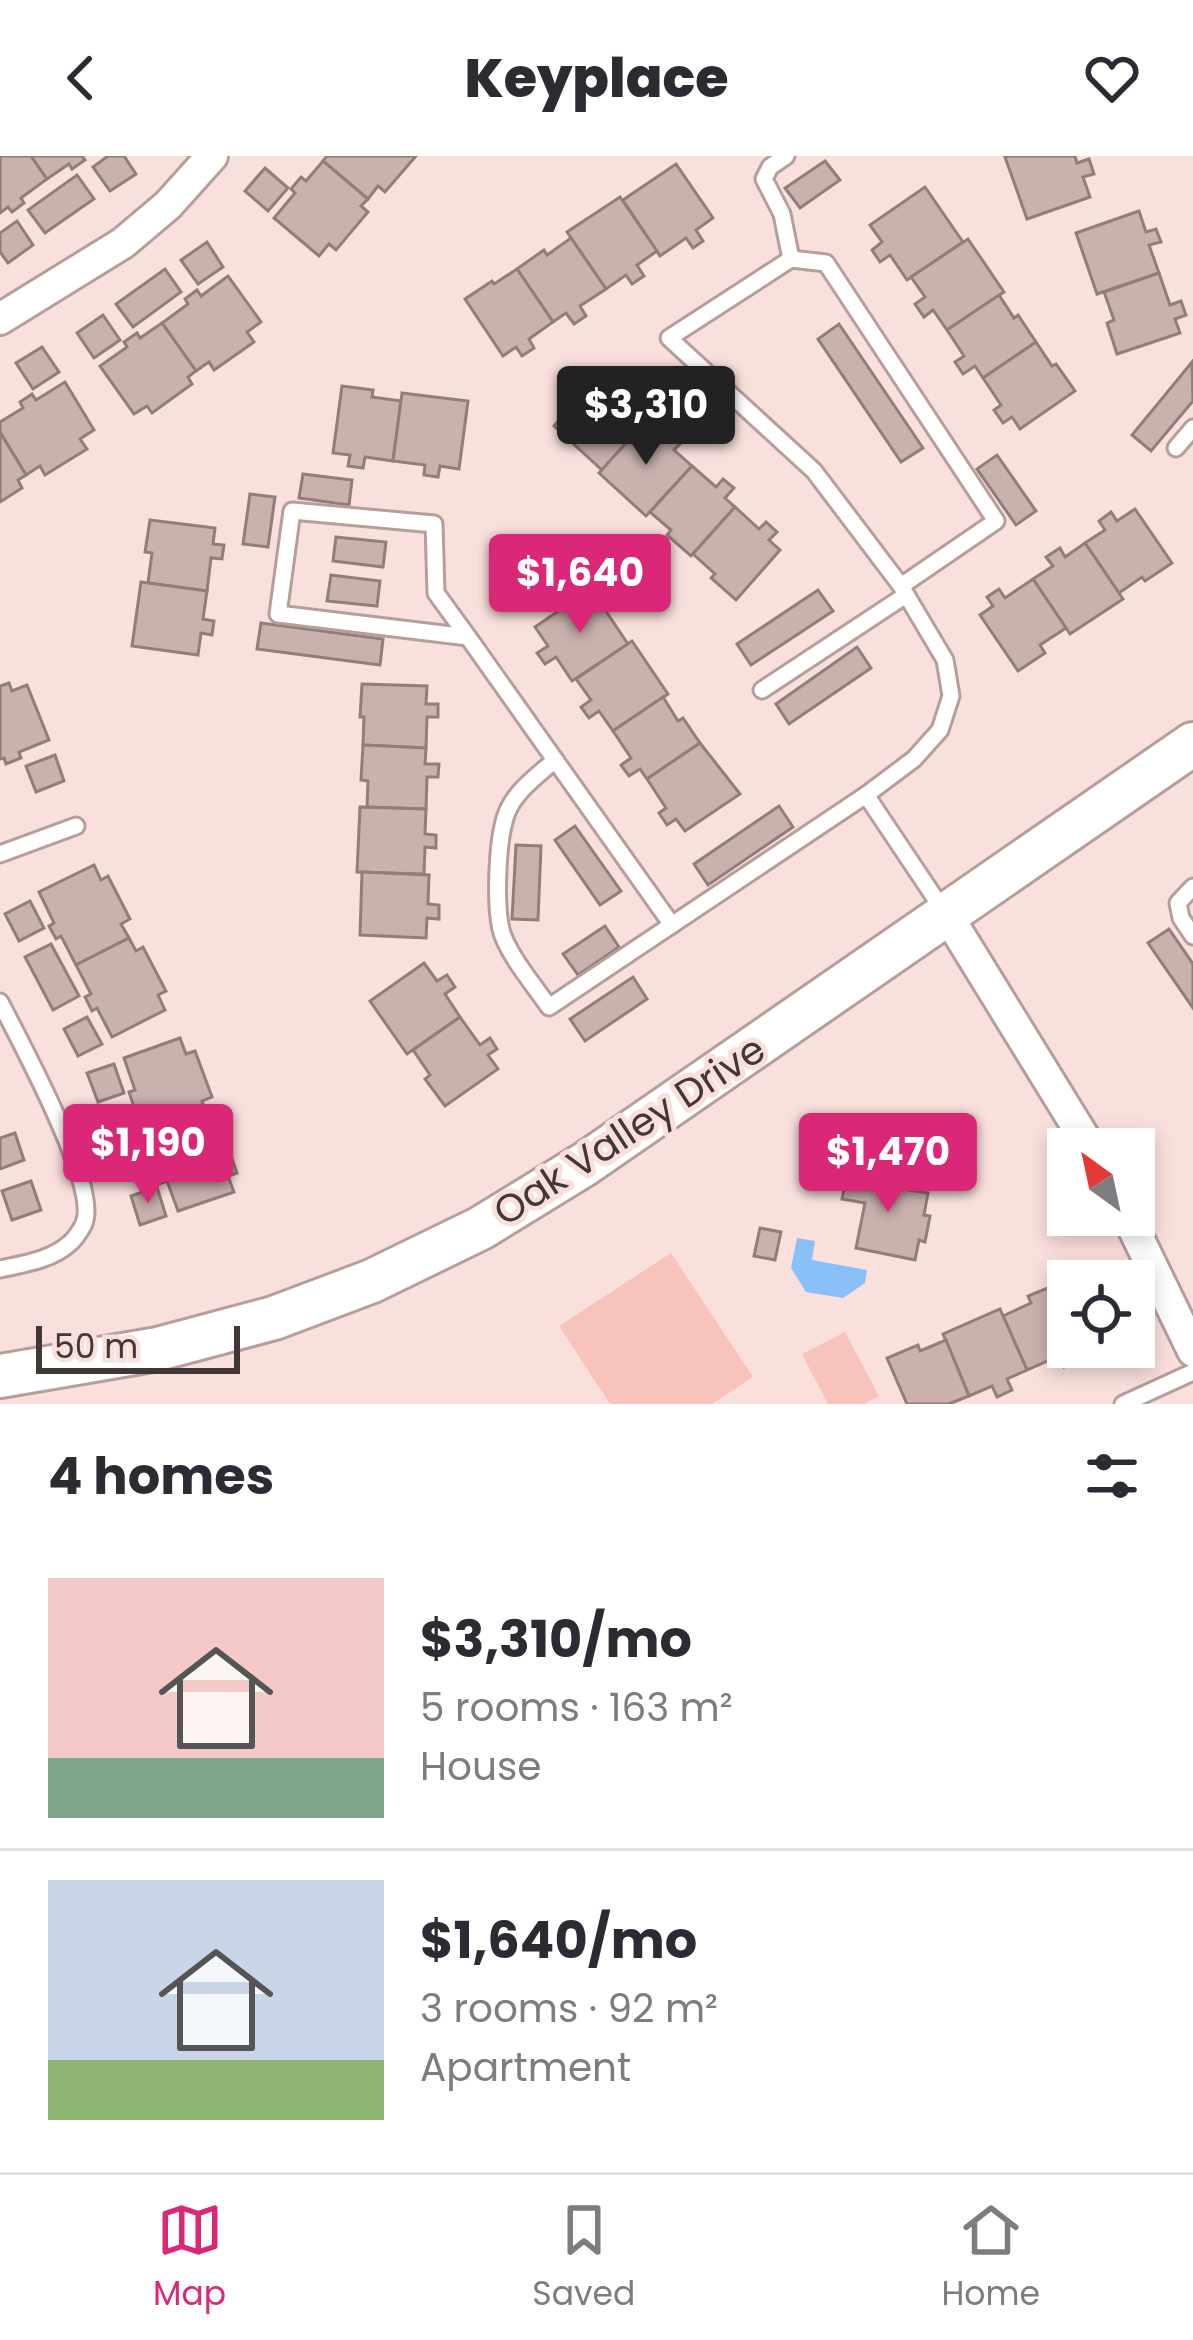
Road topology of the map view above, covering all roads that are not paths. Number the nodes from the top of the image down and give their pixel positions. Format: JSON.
{"nodes":[{"id":1,"x":212,"y":156,"type":"edge"},
{"id":2,"x":786,"y":156,"type":"edge"},
{"id":3,"x":791,"y":259,"type":"junction"},
{"id":4,"x":0,"y":319,"type":"edge"},
{"id":5,"x":1193,"y":428,"type":"edge"},
{"id":6,"x":1176,"y":448,"type":"dead end"},
{"id":7,"x":904,"y":591,"type":"junction"},
{"id":8,"x":468,"y":637,"type":"junction"},
{"id":9,"x":762,"y":690,"type":"dead end"},
{"id":10,"x":1193,"y":744,"type":"edge"},
{"id":11,"x":555,"y":760,"type":"junction"},
{"id":12,"x":866,"y":795,"type":"junction"},
{"id":13,"x":76,"y":826,"type":"dead end"},
{"id":14,"x":0,"y":854,"type":"edge"},
{"id":15,"x":1193,"y":887,"type":"edge"},
{"id":16,"x":947,"y":916,"type":"junction"},
{"id":17,"x":672,"y":925,"type":"junction"},
{"id":18,"x":1193,"y":936,"type":"edge"},
{"id":19,"x":0,"y":1002,"type":"edge"},
{"id":20,"x":1078,"y":1128,"type":"edge"},
{"id":21,"x":1137,"y":1236,"type":"edge"},
{"id":22,"x":0,"y":1269,"type":"edge"},
{"id":23,"x":1193,"y":1351,"type":"edge"},
{"id":24,"x":1193,"y":1372,"type":"edge"},
{"id":25,"x":0,"y":1376,"type":"edge"},
{"id":26,"x":1123,"y":1404,"type":"edge"}],
"edges":[{"from":1,"to":4,"type":"street"},
{"from":2,"to":3,"type":"lane"},
{"from":3,"to":7,"type":"lane"},
{"from":3,"to":7,"type":"lane"},
{"from":5,"to":6,"type":"lane"},
{"from":7,"to":9,"type":"lane"},
{"from":7,"to":12,"type":"lane"},
{"from":8,"to":8,"type":"lane"},
{"from":8,"to":11,"type":"lane"},
{"from":10,"to":16,"type":"street","name":"Oak Valley Drive"},
{"from":11,"to":17,"type":"lane"},
{"from":11,"to":17,"type":"lane"},
{"from":12,"to":16,"type":"lane"},
{"from":12,"to":17,"type":"lane"},
{"from":13,"to":14,"type":"lane"},
{"from":15,"to":18,"type":"lane"},
{"from":16,"to":20,"type":"street"},
{"from":16,"to":25,"type":"street","name":"Oak Valley Drive"},
{"from":19,"to":22,"type":"lane"},
{"from":21,"to":23,"type":"street"},
{"from":24,"to":26,"type":"lane"}]}
